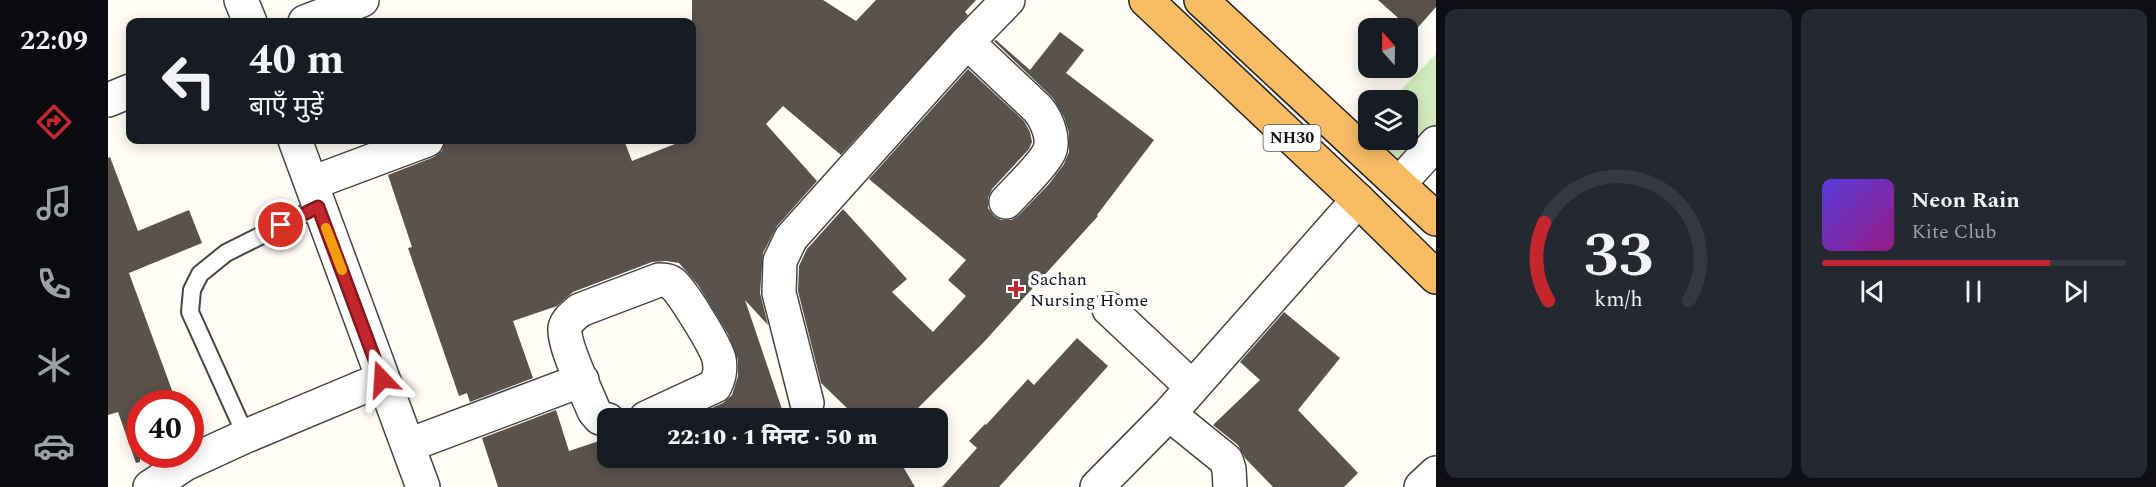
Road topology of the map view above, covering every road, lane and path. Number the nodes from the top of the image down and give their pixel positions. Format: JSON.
{"nodes":[{"id":1,"x":241,"y":0,"type":"edge"},
{"id":2,"x":362,"y":0,"type":"edge"},
{"id":3,"x":1008,"y":0,"type":"edge"},
{"id":4,"x":1146,"y":0,"type":"edge"},
{"id":5,"x":1201,"y":0,"type":"edge"},
{"id":6,"x":248,"y":18,"type":"edge"},
{"id":7,"x":315,"y":18,"type":"edge"},
{"id":8,"x":967,"y":42,"type":"junction"},
{"id":9,"x":126,"y":93,"type":"edge"},
{"id":10,"x":108,"y":100,"type":"edge"},
{"id":11,"x":1436,"y":143,"type":"edge"},
{"id":12,"x":296,"y":144,"type":"edge"},
{"id":13,"x":419,"y":144,"type":"edge"},
{"id":14,"x":1399,"y":184,"type":"junction"},
{"id":15,"x":315,"y":195,"type":"junction"},
{"id":16,"x":1358,"y":200,"type":"junction"},
{"id":17,"x":1006,"y":202,"type":"dead end"},
{"id":18,"x":1436,"y":219,"type":"edge"},
{"id":19,"x":1436,"y":277,"type":"edge"},
{"id":20,"x":1109,"y":309,"type":"dead end"},
{"id":21,"x":382,"y":379,"type":"junction"},
{"id":22,"x":582,"y":380,"type":"junction"},
{"id":23,"x":1192,"y":387,"type":"junction"},
{"id":24,"x":807,"y":403,"type":"dead end"},
{"id":25,"x":668,"y":408,"type":"edge"},
{"id":26,"x":597,"y":414,"type":"edge"},
{"id":27,"x":1169,"y":414,"type":"junction"},
{"id":28,"x":246,"y":436,"type":"junction"},
{"id":29,"x":409,"y":445,"type":"junction"},
{"id":30,"x":1436,"y":473,"type":"edge"},
{"id":31,"x":150,"y":487,"type":"edge"},
{"id":32,"x":423,"y":487,"type":"edge"},
{"id":33,"x":1098,"y":487,"type":"edge"},
{"id":34,"x":1230,"y":487,"type":"edge"},
{"id":35,"x":1421,"y":487,"type":"edge"}],
"edges":[{"from":1,"to":6,"type":"street"},
{"from":2,"to":7,"type":"street"},
{"from":3,"to":8,"type":"street"},
{"from":4,"to":16,"type":"highway","number":"NH30"},
{"from":5,"to":14,"type":"highway","number":"NH30"},
{"from":8,"to":17,"type":"street"},
{"from":8,"to":24,"type":"street"},
{"from":9,"to":10,"type":"street"},
{"from":11,"to":14,"type":"street"},
{"from":12,"to":15,"type":"street"},
{"from":13,"to":15,"type":"street"},
{"from":14,"to":18,"type":"highway","number":"NH30"},
{"from":15,"to":21,"type":"street"},
{"from":15,"to":28,"type":"lane"},
{"from":16,"to":19,"type":"highway","number":"NH30"},
{"from":16,"to":23,"type":"street"},
{"from":20,"to":23,"type":"street"},
{"from":21,"to":28,"type":"street"},
{"from":21,"to":29,"type":"street"},
{"from":22,"to":25,"type":"street"},
{"from":22,"to":26,"type":"street"},
{"from":22,"to":29,"type":"street"},
{"from":23,"to":27,"type":"street"},
{"from":27,"to":33,"type":"street"},
{"from":27,"to":34,"type":"street"},
{"from":28,"to":31,"type":"street"},
{"from":29,"to":32,"type":"street"},
{"from":30,"to":35,"type":"street"}]}
